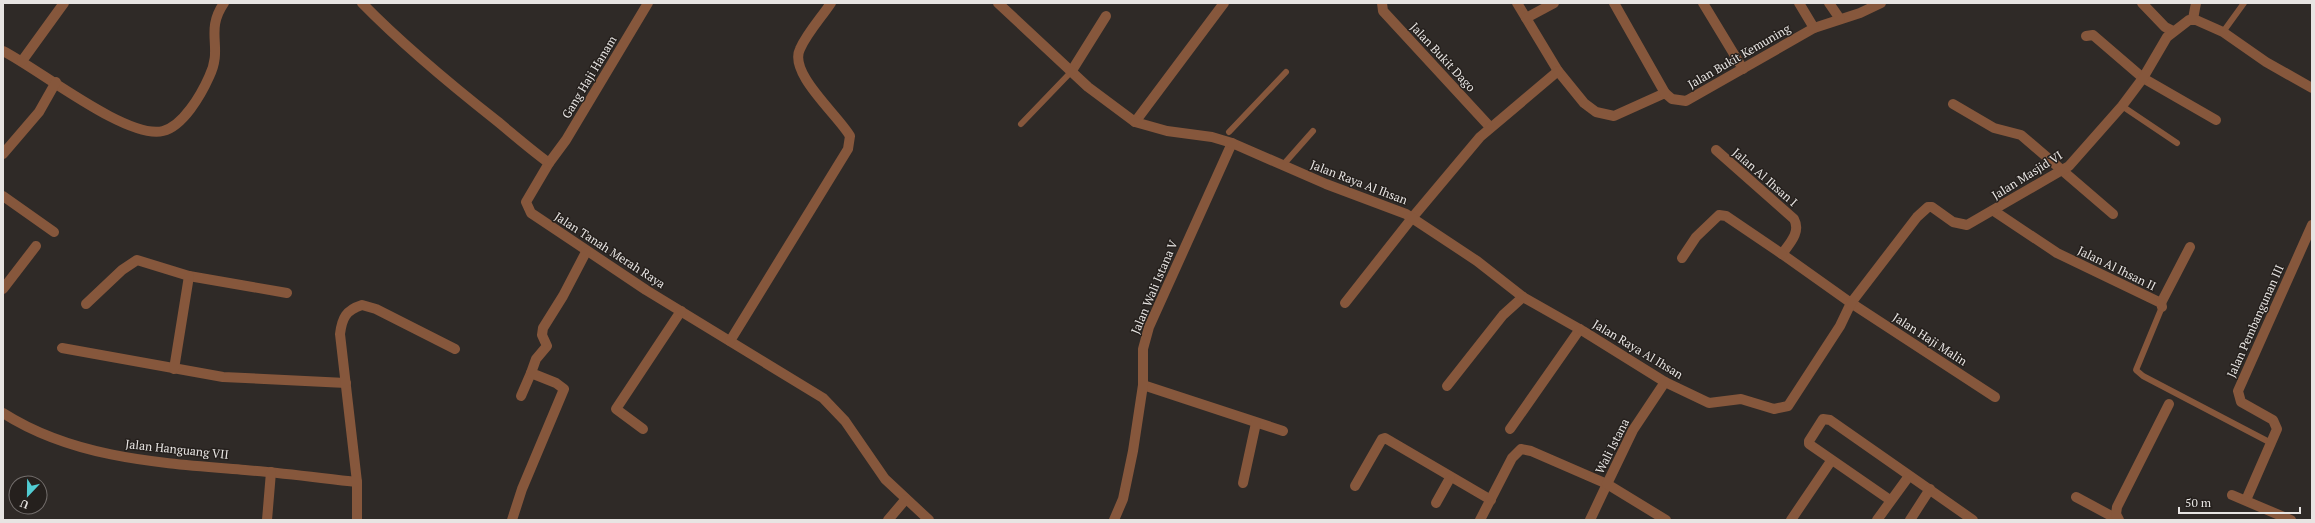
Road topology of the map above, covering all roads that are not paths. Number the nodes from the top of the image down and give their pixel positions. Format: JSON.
{"nodes":[{"id":1,"x":64,"y":3,"type":"edge"},
{"id":2,"x":224,"y":3,"type":"edge"},
{"id":3,"x":362,"y":3,"type":"edge"},
{"id":4,"x":648,"y":3,"type":"edge"},
{"id":5,"x":831,"y":3,"type":"edge"},
{"id":6,"x":998,"y":3,"type":"edge"},
{"id":7,"x":1224,"y":3,"type":"edge"},
{"id":8,"x":1382,"y":3,"type":"edge"},
{"id":9,"x":1516,"y":3,"type":"edge"},
{"id":10,"x":1554,"y":3,"type":"edge"},
{"id":11,"x":1614,"y":3,"type":"edge"},
{"id":12,"x":1704,"y":3,"type":"edge"},
{"id":13,"x":1799,"y":3,"type":"edge"},
{"id":14,"x":1830,"y":3,"type":"edge"},
{"id":15,"x":1881,"y":3,"type":"edge"},
{"id":16,"x":2142,"y":3,"type":"edge"},
{"id":17,"x":2196,"y":3,"type":"edge"},
{"id":18,"x":2244,"y":3,"type":"edge"},
{"id":19,"x":1106,"y":16,"type":"dead end"},
{"id":20,"x":1526,"y":18,"type":"junction"},
{"id":21,"x":1840,"y":19,"type":"junction"},
{"id":22,"x":2192,"y":19,"type":"junction"},
{"id":23,"x":1814,"y":28,"type":"junction"},
{"id":24,"x":2173,"y":30,"type":"junction"},
{"id":25,"x":2223,"y":32,"type":"junction"},
{"id":26,"x":2086,"y":36,"type":"dead end"},
{"id":27,"x":3,"y":51,"type":"edge"},
{"id":28,"x":22,"y":61,"type":"junction"},
{"id":29,"x":1743,"y":69,"type":"junction"},
{"id":30,"x":1558,"y":71,"type":"junction"},
{"id":31,"x":1071,"y":72,"type":"junction"},
{"id":32,"x":1286,"y":72,"type":"dead end"},
{"id":33,"x":2143,"y":78,"type":"junction"},
{"id":34,"x":56,"y":82,"type":"junction"},
{"id":35,"x":2312,"y":88,"type":"edge"},
{"id":36,"x":1665,"y":93,"type":"junction"},
{"id":37,"x":1952,"y":104,"type":"dead end"},
{"id":38,"x":2122,"y":106,"type":"junction"},
{"id":39,"x":2216,"y":120,"type":"dead end"},
{"id":40,"x":1135,"y":122,"type":"junction"},
{"id":41,"x":1021,"y":124,"type":"dead end"},
{"id":42,"x":1490,"y":127,"type":"junction"},
{"id":43,"x":1313,"y":131,"type":"dead end"},
{"id":44,"x":1227,"y":138,"type":"junction"},
{"id":45,"x":2177,"y":143,"type":"dead end"},
{"id":46,"x":1716,"y":150,"type":"dead end"},
{"id":47,"x":3,"y":154,"type":"edge"},
{"id":48,"x":549,"y":162,"type":"junction"},
{"id":49,"x":1283,"y":166,"type":"junction"},
{"id":50,"x":2062,"y":168,"type":"junction"},
{"id":51,"x":3,"y":196,"type":"edge"},
{"id":52,"x":1994,"y":211,"type":"junction"},
{"id":53,"x":2113,"y":214,"type":"dead end"},
{"id":54,"x":1409,"y":216,"type":"junction"},
{"id":55,"x":2312,"y":225,"type":"edge"},
{"id":56,"x":54,"y":232,"type":"dead end"},
{"id":57,"x":36,"y":246,"type":"dead end"},
{"id":58,"x":2190,"y":247,"type":"dead end"},
{"id":59,"x":586,"y":252,"type":"junction"},
{"id":60,"x":1782,"y":254,"type":"junction"},
{"id":61,"x":1682,"y":258,"type":"dead end"},
{"id":62,"x":189,"y":276,"type":"junction"},
{"id":63,"x":3,"y":289,"type":"edge"},
{"id":64,"x":287,"y":293,"type":"dead end"},
{"id":65,"x":1523,"y":296,"type":"junction"},
{"id":66,"x":1345,"y":303,"type":"dead end"},
{"id":67,"x":1851,"y":303,"type":"junction"},
{"id":68,"x":86,"y":304,"type":"dead end"},
{"id":69,"x":2162,"y":305,"type":"junction"},
{"id":70,"x":681,"y":311,"type":"junction"},
{"id":71,"x":1580,"y":329,"type":"junction"},
{"id":72,"x":730,"y":341,"type":"junction"},
{"id":73,"x":62,"y":348,"type":"dead end"},
{"id":74,"x":455,"y":349,"type":"dead end"},
{"id":75,"x":174,"y":369,"type":"junction"},
{"id":76,"x":531,"y":373,"type":"junction"},
{"id":77,"x":1665,"y":382,"type":"junction"},
{"id":78,"x":346,"y":383,"type":"junction"},
{"id":79,"x":1143,"y":385,"type":"junction"},
{"id":80,"x":1446,"y":386,"type":"dead end"},
{"id":81,"x":521,"y":396,"type":"dead end"},
{"id":82,"x":1995,"y":397,"type":"dead end"},
{"id":83,"x":2169,"y":404,"type":"dead end"},
{"id":84,"x":1780,"y":408,"type":"joint"},
{"id":85,"x":3,"y":413,"type":"edge"},
{"id":86,"x":1256,"y":423,"type":"junction"},
{"id":87,"x":643,"y":428,"type":"dead end"},
{"id":88,"x":1510,"y":429,"type":"dead end"},
{"id":89,"x":1283,"y":431,"type":"dead end"},
{"id":90,"x":2271,"y":443,"type":"junction"},
{"id":91,"x":1831,"y":460,"type":"junction"},
{"id":92,"x":271,"y":472,"type":"junction"},
{"id":93,"x":1909,"y":476,"type":"junction"},
{"id":94,"x":1450,"y":478,"type":"junction"},
{"id":95,"x":357,"y":482,"type":"junction"},
{"id":96,"x":1243,"y":484,"type":"dead end"},
{"id":97,"x":1607,"y":484,"type":"junction"},
{"id":98,"x":1355,"y":486,"type":"dead end"},
{"id":99,"x":1930,"y":489,"type":"junction"},
{"id":100,"x":2232,"y":495,"type":"dead end"},
{"id":101,"x":2076,"y":497,"type":"dead end"},
{"id":102,"x":905,"y":500,"type":"junction"},
{"id":103,"x":1491,"y":500,"type":"junction"},
{"id":104,"x":1890,"y":500,"type":"junction"},
{"id":105,"x":2246,"y":500,"type":"junction"},
{"id":106,"x":1436,"y":503,"type":"dead end"},
{"id":107,"x":2118,"y":519,"type":"edge"},
{"id":108,"x":267,"y":520,"type":"edge"},
{"id":109,"x":357,"y":520,"type":"edge"},
{"id":110,"x":512,"y":520,"type":"edge"},
{"id":111,"x":888,"y":520,"type":"edge"},
{"id":112,"x":928,"y":520,"type":"edge"},
{"id":113,"x":1114,"y":520,"type":"edge"},
{"id":114,"x":1480,"y":520,"type":"edge"},
{"id":115,"x":1590,"y":520,"type":"edge"},
{"id":116,"x":1666,"y":520,"type":"edge"},
{"id":117,"x":1791,"y":520,"type":"edge"},
{"id":118,"x":1877,"y":520,"type":"edge"},
{"id":119,"x":1910,"y":520,"type":"edge"},
{"id":120,"x":1973,"y":520,"type":"edge"},
{"id":121,"x":2291,"y":520,"type":"edge"}],
"edges":[{"from":1,"to":28,"type":"street"},
{"from":2,"to":34,"type":"street"},
{"from":3,"to":48,"type":"street"},
{"from":4,"to":48,"type":"street","name":"Gang Haji Hanam"},
{"from":5,"to":72,"type":"street"},
{"from":6,"to":31,"type":"street","name":"Jalan Raya Al Ihsan"},
{"from":7,"to":40,"type":"street"},
{"from":8,"to":42,"type":"street","name":"Jalan Bukit Dago"},
{"from":9,"to":20,"type":"street"},
{"from":10,"to":20,"type":"street"},
{"from":11,"to":36,"type":"street"},
{"from":12,"to":29,"type":"street"},
{"from":13,"to":23,"type":"street"},
{"from":14,"to":21,"type":"street"},
{"from":15,"to":21,"type":"street","name":"Jalan Bukit Kemuning"},
{"from":16,"to":24,"type":"street"},
{"from":17,"to":22,"type":"street"},
{"from":18,"to":25,"type":"lane"},
{"from":19,"to":31,"type":"street"},
{"from":20,"to":30,"type":"street"},
{"from":21,"to":23,"type":"street","name":"Jalan Bukit Kemuning"},
{"from":22,"to":24,"type":"street","name":"Jalan Masjid VI"},
{"from":22,"to":25,"type":"street"},
{"from":23,"to":29,"type":"street","name":"Jalan Bukit Kemuning"},
{"from":24,"to":33,"type":"street","name":"Jalan Masjid VI"},
{"from":25,"to":35,"type":"street"},
{"from":26,"to":33,"type":"street"},
{"from":27,"to":28,"type":"street"},
{"from":28,"to":34,"type":"street"},
{"from":29,"to":36,"type":"street","name":"Jalan Bukit Kemuning"},
{"from":30,"to":36,"type":"street"},
{"from":30,"to":42,"type":"street"},
{"from":31,"to":40,"type":"street","name":"Jalan Raya Al Ihsan"},
{"from":31,"to":41,"type":"lane"},
{"from":32,"to":44,"type":"lane"},
{"from":33,"to":38,"type":"street","name":"Jalan Masjid VI"},
{"from":33,"to":39,"type":"street"},
{"from":34,"to":47,"type":"street"},
{"from":37,"to":50,"type":"street"},
{"from":38,"to":45,"type":"lane"},
{"from":38,"to":50,"type":"street","name":"Jalan Masjid VI"},
{"from":40,"to":44,"type":"street","name":"Jalan Raya Al Ihsan"},
{"from":42,"to":54,"type":"street"},
{"from":43,"to":49,"type":"lane"},
{"from":44,"to":49,"type":"street","name":"Jalan Raya Al Ihsan"},
{"from":44,"to":79,"type":"street","name":"Jalan Wali Istana V"},
{"from":46,"to":60,"type":"street","name":"Jalan Al Ihsan I"},
{"from":48,"to":59,"type":"street","name":"Jalan Tanah Merah Raya"},
{"from":49,"to":54,"type":"street","name":"Jalan Raya Al Ihsan"},
{"from":50,"to":52,"type":"street","name":"Jalan Masjid VI"},
{"from":50,"to":53,"type":"street"},
{"from":51,"to":56,"type":"street"},
{"from":52,"to":67,"type":"street","name":"Jalan Masjid VI"},
{"from":52,"to":69,"type":"street","name":"Jalan Al Ihsan II"},
{"from":54,"to":65,"type":"street","name":"Jalan Raya Al Ihsan"},
{"from":54,"to":66,"type":"street"},
{"from":55,"to":90,"type":"street","name":"Jalan Pembangunan III"},
{"from":57,"to":63,"type":"street"},
{"from":58,"to":69,"type":"street"},
{"from":59,"to":70,"type":"street","name":"Jalan Tanah Merah Raya"},
{"from":59,"to":76,"type":"street"},
{"from":60,"to":61,"type":"street"},
{"from":60,"to":67,"type":"street"},
{"from":62,"to":64,"type":"street"},
{"from":62,"to":68,"type":"street"},
{"from":62,"to":75,"type":"street"},
{"from":65,"to":71,"type":"street","name":"Jalan Raya Al Ihsan"},
{"from":65,"to":80,"type":"street"},
{"from":67,"to":82,"type":"street","name":"Jalan Haji Malin"},
{"from":67,"to":84,"type":"street","name":"Jalan Masjid VI"},
{"from":69,"to":90,"type":"lane","name":"Jalan Al Ihsan II"},
{"from":70,"to":72,"type":"street","name":"Jalan Tanah Merah Raya"},
{"from":70,"to":87,"type":"street"},
{"from":71,"to":77,"type":"street","name":"Jalan Raya Al Ihsan"},
{"from":71,"to":88,"type":"street"},
{"from":72,"to":102,"type":"street","name":"Jalan Tanah Merah Raya"},
{"from":73,"to":75,"type":"street"},
{"from":74,"to":78,"type":"street"},
{"from":75,"to":78,"type":"street"},
{"from":76,"to":81,"type":"street"},
{"from":76,"to":110,"type":"street"},
{"from":77,"to":84,"type":"street","name":"Jalan Raya Al Ihsan"},
{"from":77,"to":97,"type":"street","name":"Wali Istana"},
{"from":78,"to":95,"type":"street"},
{"from":79,"to":86,"type":"street"},
{"from":79,"to":113,"type":"street","name":"Jalan Wali Istana V"},
{"from":83,"to":107,"type":"street"},
{"from":85,"to":92,"type":"street","name":"Jalan Hanguang VII"},
{"from":86,"to":89,"type":"street"},
{"from":86,"to":96,"type":"street"},
{"from":90,"to":105,"type":"street","name":"Jalan Pembangunan III"},
{"from":91,"to":93,"type":"street"},
{"from":91,"to":104,"type":"street"},
{"from":91,"to":117,"type":"street"},
{"from":92,"to":95,"type":"street","name":"Jalan Hanguang VII"},
{"from":92,"to":108,"type":"street"},
{"from":93,"to":99,"type":"street"},
{"from":93,"to":104,"type":"street"},
{"from":94,"to":98,"type":"street"},
{"from":94,"to":103,"type":"street"},
{"from":94,"to":106,"type":"street"},
{"from":95,"to":109,"type":"street"},
{"from":97,"to":103,"type":"street"},
{"from":97,"to":115,"type":"street"},
{"from":97,"to":116,"type":"street","name":"Wali Istana"},
{"from":99,"to":119,"type":"street"},
{"from":99,"to":120,"type":"street"},
{"from":100,"to":105,"type":"street"},
{"from":101,"to":107,"type":"street"},
{"from":102,"to":111,"type":"street"},
{"from":102,"to":112,"type":"street","name":"Jalan Tanah Merah Raya"},
{"from":103,"to":114,"type":"street"},
{"from":104,"to":118,"type":"street"},
{"from":105,"to":121,"type":"street"}]}
